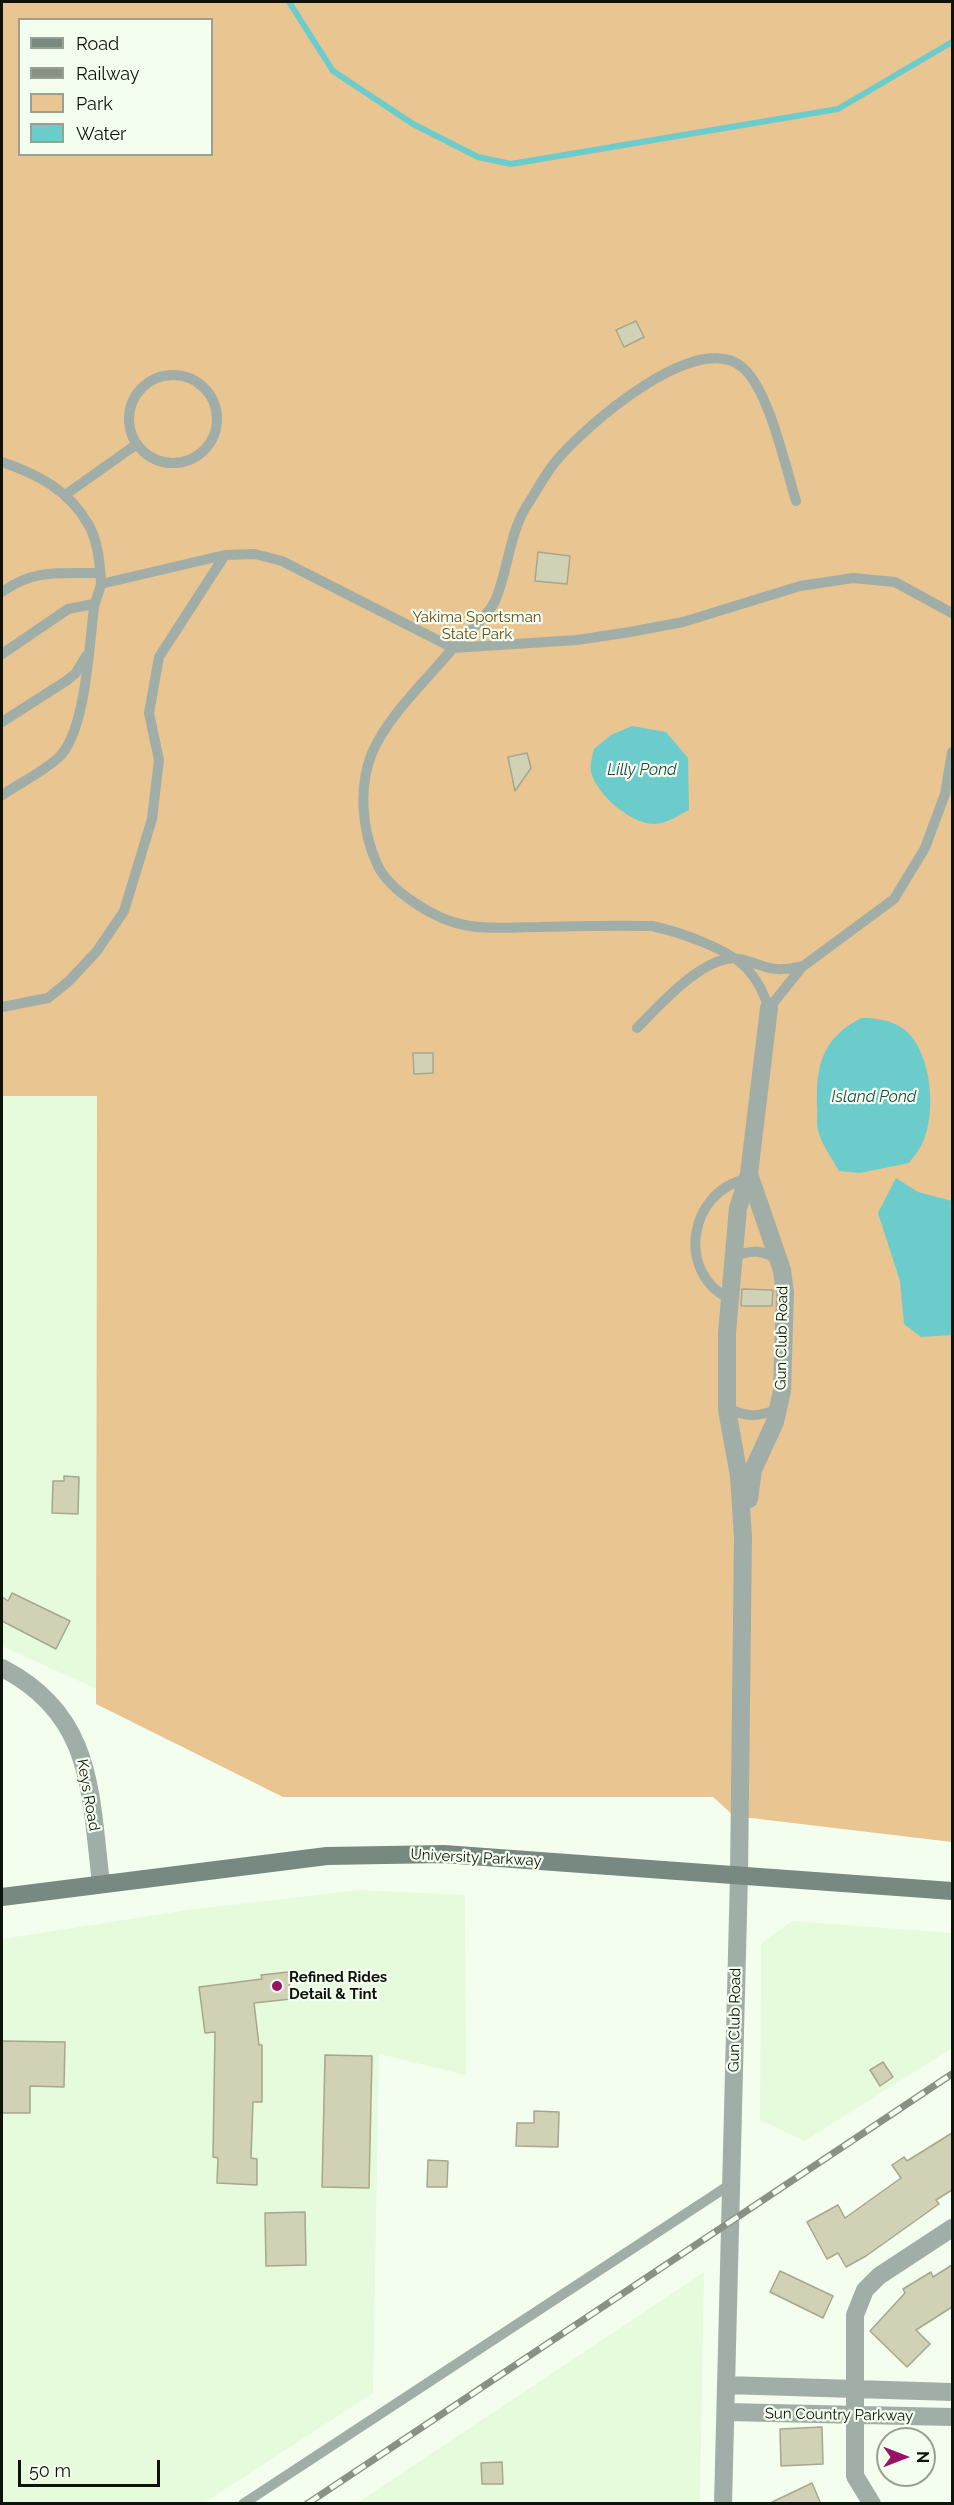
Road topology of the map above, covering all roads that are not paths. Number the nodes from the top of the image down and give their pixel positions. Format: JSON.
{"nodes":[{"id":1,"x":137,"y":444,"type":"junction"},
{"id":2,"x":2,"y":462,"type":"edge"},
{"id":3,"x":65,"y":495,"type":"junction"},
{"id":4,"x":796,"y":501,"type":"dead end"},
{"id":5,"x":225,"y":555,"type":"junction"},
{"id":6,"x":100,"y":579,"type":"junction"},
{"id":7,"x":2,"y":592,"type":"edge"},
{"id":8,"x":94,"y":604,"type":"junction"},
{"id":9,"x":952,"y":613,"type":"edge"},
{"id":10,"x":453,"y":648,"type":"junction"},
{"id":11,"x":88,"y":653,"type":"junction"},
{"id":12,"x":2,"y":654,"type":"edge"},
{"id":13,"x":2,"y":722,"type":"edge"},
{"id":14,"x":952,"y":752,"type":"edge"},
{"id":15,"x":2,"y":795,"type":"edge"},
{"id":16,"x":737,"y":959,"type":"junction"},
{"id":17,"x":805,"y":965,"type":"junction"},
{"id":18,"x":2,"y":1007,"type":"edge"},
{"id":19,"x":769,"y":1008,"type":"junction"},
{"id":20,"x":637,"y":1028,"type":"dead end"},
{"id":21,"x":748,"y":1176,"type":"junction"},
{"id":22,"x":734,"y":1256,"type":"junction"},
{"id":23,"x":779,"y":1261,"type":"junction"},
{"id":24,"x":730,"y":1299,"type":"junction"},
{"id":25,"x":727,"y":1407,"type":"junction"},
{"id":26,"x":778,"y":1409,"type":"junction"},
{"id":27,"x":743,"y":1537,"type":"junction"},
{"id":28,"x":2,"y":1668,"type":"edge"},
{"id":29,"x":739,"y":1875,"type":"junction"},
{"id":30,"x":100,"y":1883,"type":"junction"},
{"id":31,"x":952,"y":1891,"type":"edge"},
{"id":32,"x":2,"y":1897,"type":"edge"},
{"id":33,"x":731,"y":2184,"type":"junction"},
{"id":34,"x":952,"y":2228,"type":"edge"},
{"id":35,"x":726,"y":2385,"type":"junction"},
{"id":36,"x":854,"y":2388,"type":"junction"},
{"id":37,"x":952,"y":2392,"type":"edge"},
{"id":38,"x":726,"y":2412,"type":"junction"},
{"id":39,"x":854,"y":2415,"type":"junction"},
{"id":40,"x":952,"y":2417,"type":"edge"},
{"id":41,"x":243,"y":2504,"type":"edge"},
{"id":42,"x":723,"y":2504,"type":"edge"},
{"id":43,"x":872,"y":2504,"type":"edge"}],
"edges":[{"from":1,"to":1,"type":"lane"},
{"from":1,"to":3,"type":"lane"},
{"from":2,"to":3,"type":"lane"},
{"from":3,"to":6,"type":"lane"},
{"from":4,"to":10,"type":"lane"},
{"from":5,"to":6,"type":"lane"},
{"from":5,"to":10,"type":"lane"},
{"from":5,"to":18,"type":"lane"},
{"from":6,"to":7,"type":"lane"},
{"from":6,"to":8,"type":"lane"},
{"from":8,"to":11,"type":"lane"},
{"from":8,"to":12,"type":"lane"},
{"from":9,"to":10,"type":"lane"},
{"from":10,"to":16,"type":"lane"},
{"from":11,"to":13,"type":"lane"},
{"from":11,"to":15,"type":"lane"},
{"from":14,"to":17,"type":"lane"},
{"from":16,"to":17,"type":"lane"},
{"from":16,"to":19,"type":"lane"},
{"from":16,"to":20,"type":"lane"},
{"from":17,"to":19,"type":"lane"},
{"from":19,"to":21,"type":"street","name":"Gun Club Road"},
{"from":21,"to":22,"type":"street","name":"Gun Club Road"},
{"from":21,"to":23,"type":"street","name":"Gun Club Road"},
{"from":21,"to":24,"type":"lane"},
{"from":22,"to":23,"type":"lane"},
{"from":22,"to":24,"type":"street","name":"Gun Club Road"},
{"from":23,"to":26,"type":"street","name":"Gun Club Road"},
{"from":24,"to":25,"type":"street","name":"Gun Club Road"},
{"from":25,"to":26,"type":"lane"},
{"from":25,"to":27,"type":"street","name":"Gun Club Road"},
{"from":26,"to":27,"type":"street","name":"Gun Club Road"},
{"from":27,"to":29,"type":"street","name":"Gun Club Road"},
{"from":28,"to":30,"type":"street","name":"Keys Road"},
{"from":29,"to":30,"type":"main road","name":"University Parkway"},
{"from":29,"to":31,"type":"main road","name":"University Parkway"},
{"from":29,"to":33,"type":"street","name":"Gun Club Road"},
{"from":30,"to":32,"type":"main road","name":"University Parkway"},
{"from":33,"to":35,"type":"street","name":"Gun Club Road"},
{"from":33,"to":41,"type":"lane"},
{"from":34,"to":36,"type":"street"},
{"from":35,"to":36,"type":"street","name":"Sun Country Parkway"},
{"from":35,"to":38,"type":"street","name":"Gun Club Road"},
{"from":36,"to":37,"type":"street","name":"Sun Country Parkway"},
{"from":36,"to":39,"type":"street"},
{"from":38,"to":39,"type":"street","name":"Sun Country Parkway"},
{"from":38,"to":42,"type":"street","name":"Gun Club Road"},
{"from":39,"to":40,"type":"street","name":"Sun Country Parkway"},
{"from":39,"to":43,"type":"street"}]}
